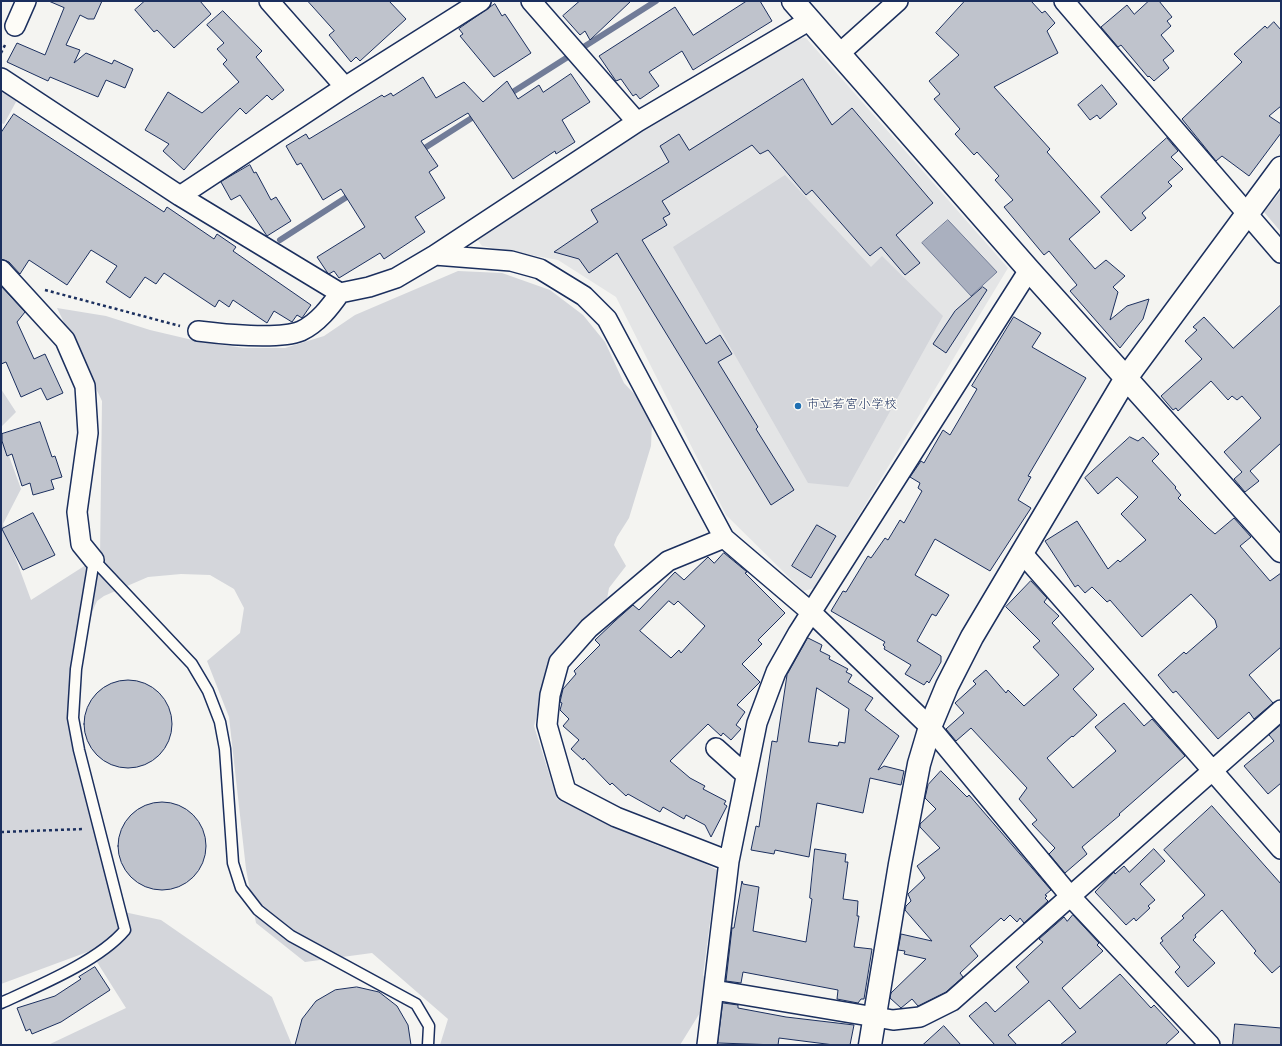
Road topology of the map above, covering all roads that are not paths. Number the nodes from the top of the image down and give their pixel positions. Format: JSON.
{"nodes":[{"id":1,"x":26,"y":1,"type":"edge"},
{"id":2,"x":269,"y":1,"type":"edge"},
{"id":3,"x":480,"y":1,"type":"edge"},
{"id":4,"x":532,"y":1,"type":"edge"},
{"id":5,"x":793,"y":1,"type":"edge"},
{"id":6,"x":898,"y":1,"type":"edge"},
{"id":7,"x":1064,"y":1,"type":"edge"},
{"id":8,"x":810,"y":20,"type":"junction"},
{"id":9,"x":15,"y":26,"type":"dead end"},
{"id":10,"x":840,"y":53,"type":"junction"},
{"id":11,"x":1,"y":78,"type":"edge"},
{"id":12,"x":345,"y":87,"type":"junction"},
{"id":13,"x":637,"y":122,"type":"junction"},
{"id":14,"x":1281,"y":168,"type":"edge"},
{"id":15,"x":180,"y":196,"type":"junction"},
{"id":16,"x":1246,"y":214,"type":"junction"},
{"id":17,"x":1281,"y":252,"type":"edge"},
{"id":18,"x":435,"y":255,"type":"junction"},
{"id":19,"x":1,"y":270,"type":"edge"},
{"id":20,"x":1029,"y":270,"type":"junction"},
{"id":21,"x":340,"y":293,"type":"junction"},
{"id":22,"x":198,"y":331,"type":"road end"},
{"id":23,"x":1126,"y":378,"type":"junction"},
{"id":24,"x":724,"y":538,"type":"junction"},
{"id":25,"x":1281,"y":551,"type":"edge"},
{"id":26,"x":1023,"y":554,"type":"junction"},
{"id":27,"x":94,"y":560,"type":"junction"},
{"id":28,"x":812,"y":613,"type":"junction"},
{"id":29,"x":1281,"y":710,"type":"edge"},
{"id":30,"x":930,"y":727,"type":"junction"},
{"id":31,"x":716,"y":748,"type":"dead end"},
{"id":32,"x":1213,"y":771,"type":"junction"},
{"id":33,"x":746,"y":774,"type":"junction"},
{"id":34,"x":1281,"y":849,"type":"edge"},
{"id":35,"x":729,"y":861,"type":"junction"},
{"id":36,"x":1070,"y":896,"type":"junction"},
{"id":37,"x":714,"y":990,"type":"junction"},
{"id":38,"x":1,"y":1004,"type":"edge"},
{"id":39,"x":875,"y":1018,"type":"junction"},
{"id":40,"x":1200,"y":1042,"type":"edge"},
{"id":41,"x":428,"y":1045,"type":"edge"},
{"id":42,"x":707,"y":1045,"type":"edge"},
{"id":43,"x":870,"y":1045,"type":"edge"}],
"edges":[{"from":1,"to":9,"type":"street"},
{"from":2,"to":12,"type":"street"},
{"from":3,"to":12,"type":"street"},
{"from":4,"to":13,"type":"street"},
{"from":5,"to":8,"type":"street"},
{"from":6,"to":10,"type":"street"},
{"from":7,"to":16,"type":"street"},
{"from":8,"to":10,"type":"street"},
{"from":8,"to":13,"type":"street"},
{"from":10,"to":20,"type":"street"},
{"from":11,"to":15,"type":"street"},
{"from":12,"to":15,"type":"street"},
{"from":13,"to":18,"type":"street"},
{"from":14,"to":16,"type":"street"},
{"from":15,"to":21,"type":"street"},
{"from":16,"to":17,"type":"street"},
{"from":16,"to":23,"type":"street"},
{"from":18,"to":21,"type":"street"},
{"from":18,"to":24,"type":"street"},
{"from":19,"to":27,"type":"street"},
{"from":20,"to":23,"type":"street"},
{"from":20,"to":28,"type":"street"},
{"from":21,"to":22,"type":"street"},
{"from":23,"to":25,"type":"street"},
{"from":23,"to":26,"type":"street"},
{"from":24,"to":28,"type":"street"},
{"from":24,"to":35,"type":"street"},
{"from":26,"to":30,"type":"street"},
{"from":26,"to":32,"type":"street"},
{"from":27,"to":38,"type":"lane"},
{"from":27,"to":41,"type":"lane"},
{"from":28,"to":30,"type":"street"},
{"from":28,"to":33,"type":"street"},
{"from":29,"to":32,"type":"street"},
{"from":30,"to":36,"type":"street"},
{"from":30,"to":39,"type":"street"},
{"from":31,"to":33,"type":"street"},
{"from":32,"to":34,"type":"street"},
{"from":32,"to":36,"type":"street"},
{"from":33,"to":35,"type":"street"},
{"from":35,"to":37,"type":"street"},
{"from":36,"to":39,"type":"street"},
{"from":36,"to":40,"type":"street"},
{"from":37,"to":39,"type":"street"},
{"from":37,"to":42,"type":"street"},
{"from":39,"to":43,"type":"street"}]}
